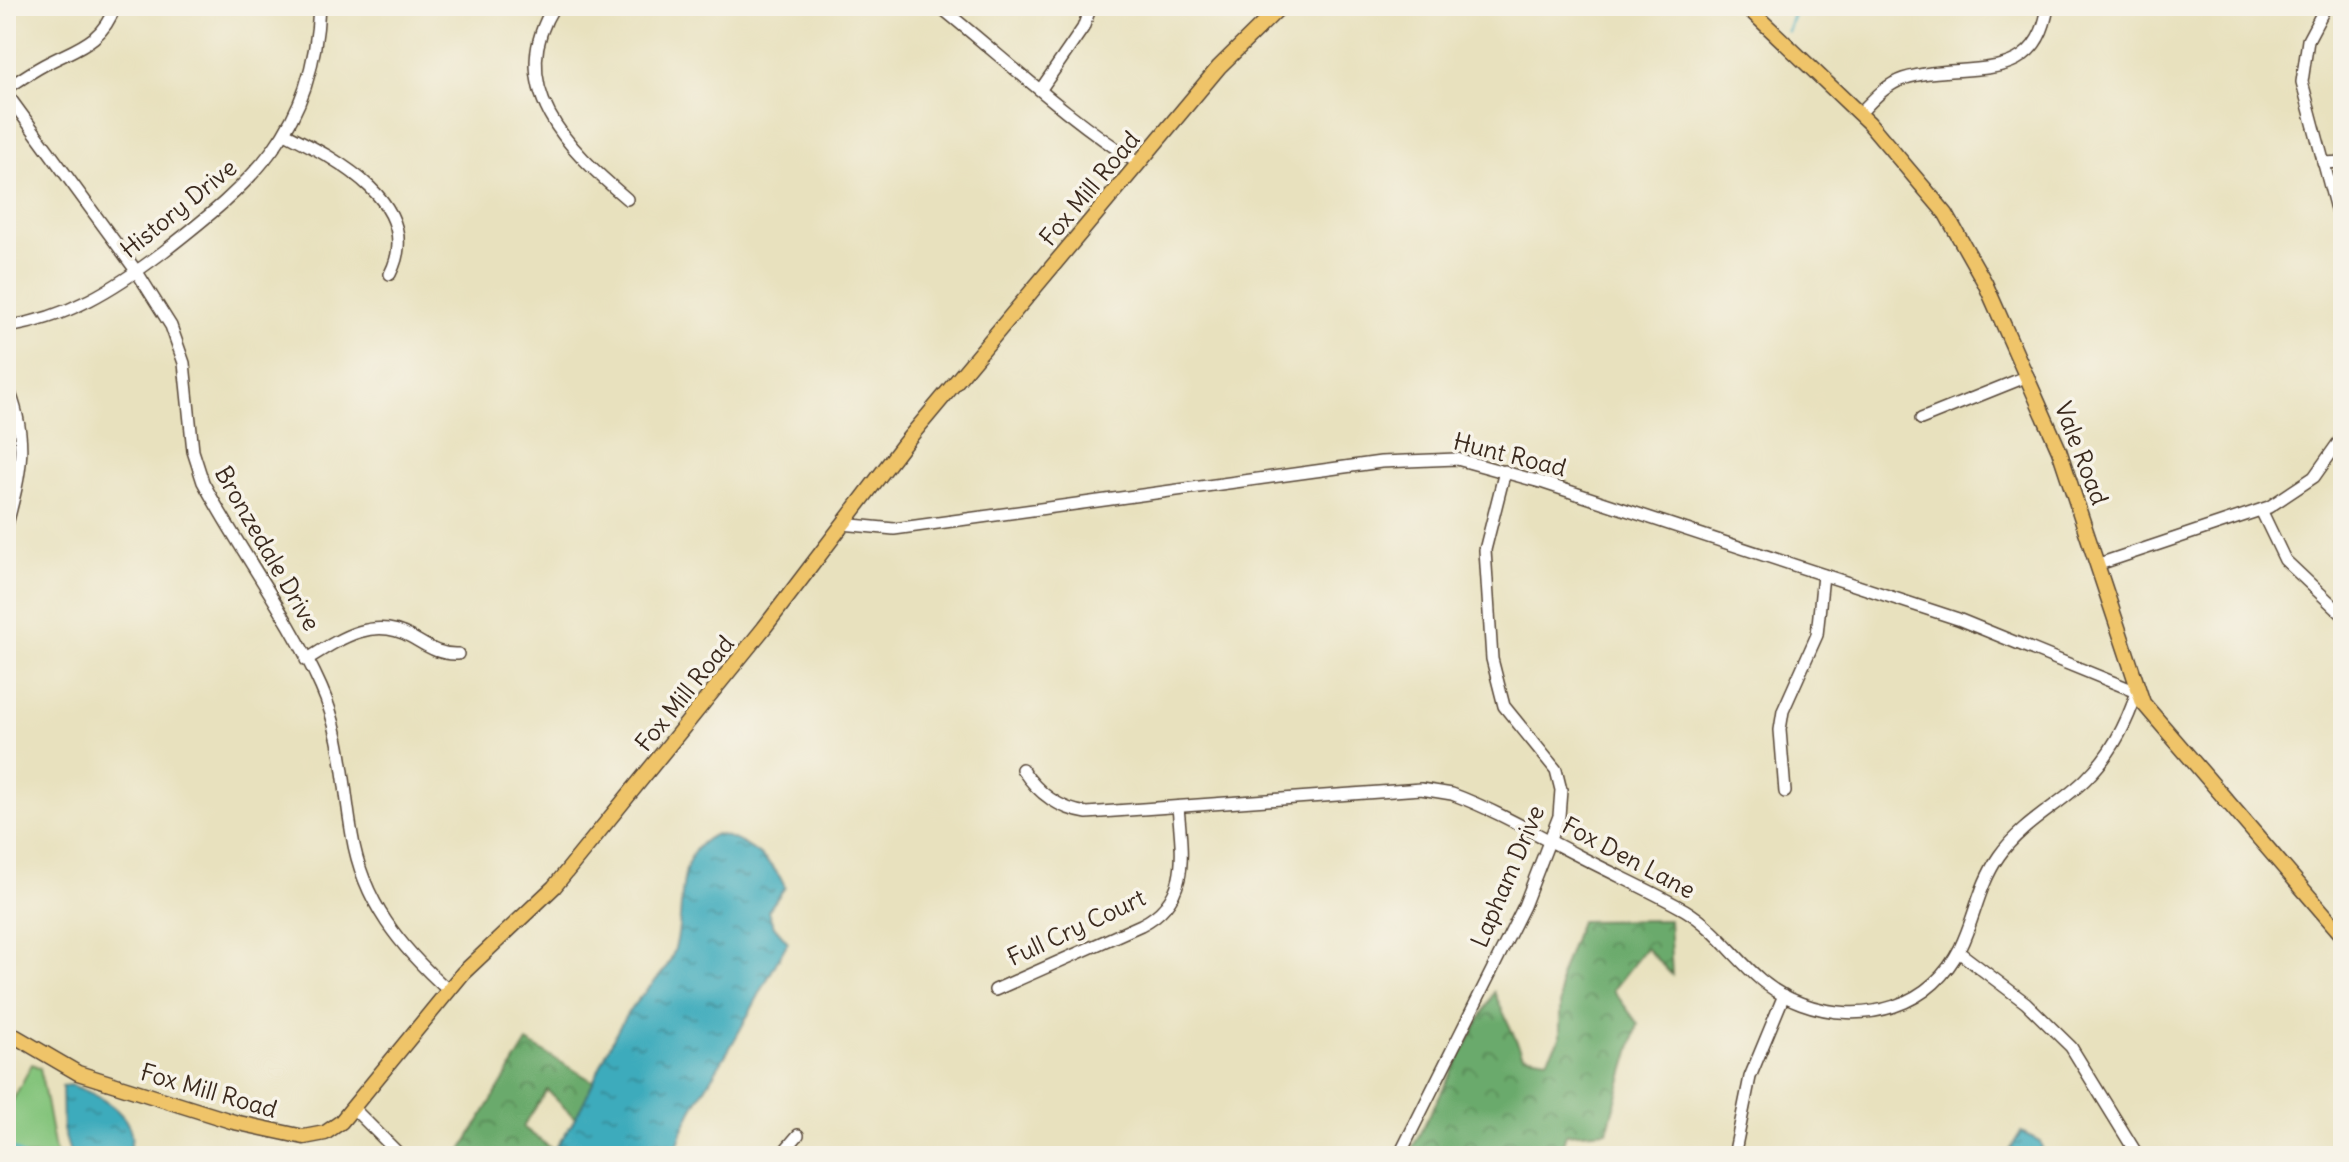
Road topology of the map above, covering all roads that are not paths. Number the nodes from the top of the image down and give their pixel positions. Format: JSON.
{"nodes":[{"id":1,"x":115,"y":6,"type":"edge"},
{"id":2,"x":319,"y":6,"type":"edge"},
{"id":3,"x":554,"y":6,"type":"edge"},
{"id":4,"x":939,"y":6,"type":"edge"},
{"id":5,"x":1091,"y":6,"type":"edge"},
{"id":6,"x":1281,"y":6,"type":"edge"},
{"id":7,"x":1746,"y":6,"type":"edge"},
{"id":8,"x":2048,"y":6,"type":"edge"},
{"id":9,"x":2326,"y":6,"type":"edge"},
{"id":10,"x":1041,"y":89,"type":"junction"},
{"id":11,"x":6,"y":91,"type":"edge"},
{"id":12,"x":1859,"y":114,"type":"junction"},
{"id":13,"x":285,"y":133,"type":"junction"},
{"id":14,"x":2343,"y":162,"type":"edge"},
{"id":15,"x":1138,"y":163,"type":"junction"},
{"id":16,"x":2323,"y":163,"type":"junction"},
{"id":17,"x":627,"y":199,"type":"dead end"},
{"id":18,"x":2343,"y":235,"type":"edge"},
{"id":19,"x":137,"y":272,"type":"junction"},
{"id":20,"x":390,"y":274,"type":"dead end"},
{"id":21,"x":6,"y":327,"type":"edge"},
{"id":22,"x":2028,"y":376,"type":"junction"},
{"id":23,"x":6,"y":383,"type":"edge"},
{"id":24,"x":1921,"y":419,"type":"dead end"},
{"id":25,"x":2343,"y":436,"type":"edge"},
{"id":26,"x":1505,"y":471,"type":"junction"},
{"id":27,"x":2261,"y":510,"type":"junction"},
{"id":28,"x":842,"y":524,"type":"junction"},
{"id":29,"x":6,"y":528,"type":"edge"},
{"id":30,"x":2099,"y":564,"type":"junction"},
{"id":31,"x":1823,"y":575,"type":"junction"},
{"id":32,"x":2343,"y":615,"type":"edge"},
{"id":33,"x":458,"y":654,"type":"dead end"},
{"id":34,"x":306,"y":660,"type":"junction"},
{"id":35,"x":2137,"y":692,"type":"junction"},
{"id":36,"x":1022,"y":769,"type":"dead end"},
{"id":37,"x":1785,"y":792,"type":"dead end"},
{"id":38,"x":1178,"y":807,"type":"junction"},
{"id":39,"x":1551,"y":841,"type":"junction"},
{"id":40,"x":2343,"y":936,"type":"edge"},
{"id":41,"x":1960,"y":953,"type":"junction"},
{"id":42,"x":995,"y":990,"type":"dead end"},
{"id":43,"x":449,"y":991,"type":"junction"},
{"id":44,"x":1784,"y":995,"type":"junction"},
{"id":45,"x":6,"y":1031,"type":"edge"},
{"id":46,"x":354,"y":1109,"type":"junction"},
{"id":47,"x":798,"y":1135,"type":"dead end"},
{"id":48,"x":401,"y":1156,"type":"edge"},
{"id":49,"x":780,"y":1156,"type":"edge"},
{"id":50,"x":1399,"y":1156,"type":"edge"},
{"id":51,"x":1734,"y":1156,"type":"edge"},
{"id":52,"x":2138,"y":1156,"type":"edge"}],
"edges":[{"from":1,"to":11,"type":"street"},
{"from":2,"to":13,"type":"street","name":"History Drive"},
{"from":3,"to":17,"type":"street"},
{"from":4,"to":10,"type":"street"},
{"from":5,"to":10,"type":"street"},
{"from":6,"to":15,"type":"main road","name":"Fox Mill Road"},
{"from":7,"to":12,"type":"main road","name":"Vale Road"},
{"from":8,"to":12,"type":"street"},
{"from":9,"to":16,"type":"street"},
{"from":10,"to":15,"type":"street"},
{"from":11,"to":19,"type":"street","name":"Bronzedale Drive"},
{"from":12,"to":22,"type":"main road","name":"Vale Road"},
{"from":13,"to":19,"type":"street","name":"History Drive"},
{"from":13,"to":20,"type":"street"},
{"from":14,"to":16,"type":"street"},
{"from":15,"to":28,"type":"main road","name":"Fox Mill Road"},
{"from":16,"to":18,"type":"street"},
{"from":19,"to":21,"type":"street","name":"History Drive"},
{"from":19,"to":34,"type":"street","name":"Bronzedale Drive"},
{"from":22,"to":24,"type":"street"},
{"from":22,"to":30,"type":"main road","name":"Vale Road"},
{"from":23,"to":29,"type":"street"},
{"from":25,"to":27,"type":"street"},
{"from":26,"to":28,"type":"street","name":"Hunt Road"},
{"from":26,"to":31,"type":"street","name":"Hunt Road"},
{"from":26,"to":39,"type":"street","name":"Lapham Drive"},
{"from":27,"to":30,"type":"street"},
{"from":27,"to":32,"type":"street"},
{"from":28,"to":43,"type":"main road","name":"Fox Mill Road"},
{"from":30,"to":35,"type":"main road","name":"Vale Road"},
{"from":31,"to":35,"type":"street","name":"Hunt Road"},
{"from":31,"to":37,"type":"street"},
{"from":33,"to":34,"type":"street"},
{"from":34,"to":43,"type":"street","name":"Bronzedale Drive"},
{"from":35,"to":40,"type":"main road","name":"Vale Road"},
{"from":35,"to":41,"type":"street","name":"Fox Den Lane"},
{"from":36,"to":38,"type":"street","name":"Fox Den Lane"},
{"from":38,"to":39,"type":"street","name":"Fox Den Lane"},
{"from":38,"to":42,"type":"street","name":"Full Cry Court"},
{"from":39,"to":44,"type":"street","name":"Fox Den Lane"},
{"from":39,"to":50,"type":"street","name":"Lapham Drive"},
{"from":41,"to":44,"type":"street","name":"Fox Den Lane"},
{"from":41,"to":52,"type":"street"},
{"from":43,"to":46,"type":"main road","name":"Fox Mill Road"},
{"from":44,"to":51,"type":"street"},
{"from":45,"to":46,"type":"main road","name":"Fox Mill Road"},
{"from":46,"to":48,"type":"street"},
{"from":47,"to":49,"type":"street"}]}
